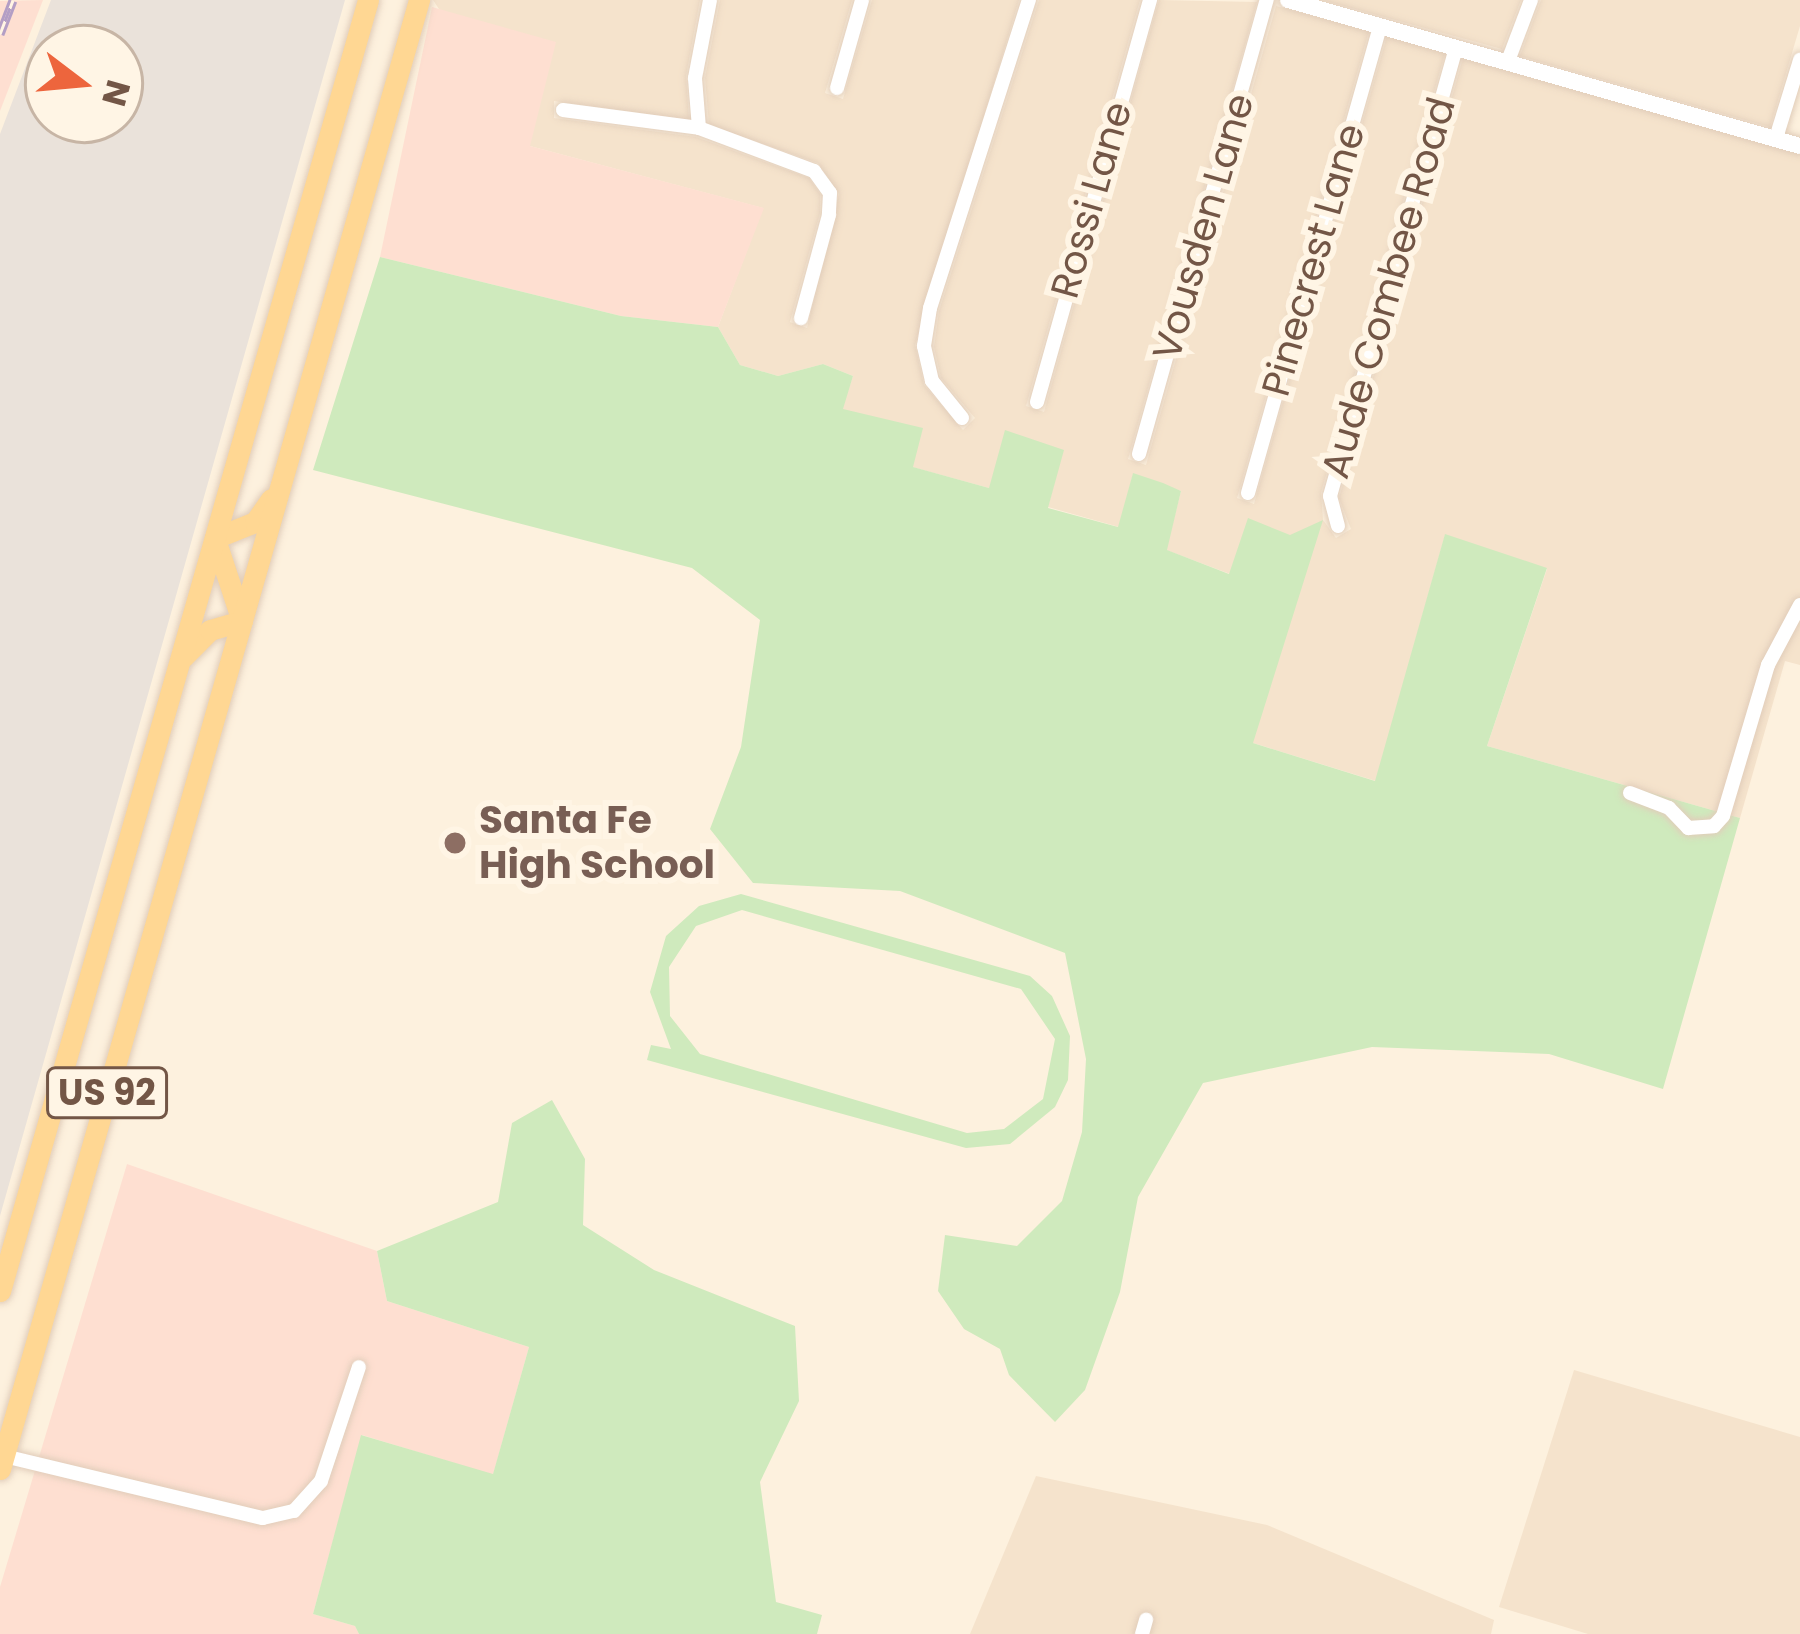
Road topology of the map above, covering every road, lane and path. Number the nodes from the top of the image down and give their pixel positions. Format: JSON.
{"nodes":[{"id":1,"x":368,"y":0,"type":"edge"},
{"id":2,"x":418,"y":0,"type":"edge"},
{"id":3,"x":710,"y":0,"type":"edge"},
{"id":4,"x":862,"y":0,"type":"edge"},
{"id":5,"x":1029,"y":0,"type":"edge"},
{"id":6,"x":1150,"y":0,"type":"edge"},
{"id":7,"x":1268,"y":0,"type":"edge"},
{"id":8,"x":1288,"y":0,"type":"edge"},
{"id":9,"x":1531,"y":0,"type":"edge"},
{"id":10,"x":1380,"y":26,"type":"junction"},
{"id":11,"x":1456,"y":47,"type":"junction"},
{"id":12,"x":1800,"y":60,"type":"edge"},
{"id":13,"x":1508,"y":61,"type":"junction"},
{"id":14,"x":836,"y":88,"type":"dead end"},
{"id":15,"x":563,"y":110,"type":"dead end"},
{"id":16,"x":700,"y":128,"type":"junction"},
{"id":17,"x":1776,"y":138,"type":"junction"},
{"id":18,"x":1800,"y":146,"type":"edge"},
{"id":19,"x":801,"y":318,"type":"dead end"},
{"id":20,"x":1037,"y":401,"type":"dead end"},
{"id":21,"x":962,"y":418,"type":"dead end"},
{"id":22,"x":1139,"y":454,"type":"dead end"},
{"id":23,"x":281,"y":483,"type":"junction"},
{"id":24,"x":1248,"y":493,"type":"dead end"},
{"id":25,"x":1338,"y":526,"type":"dead end"},
{"id":26,"x":214,"y":538,"type":"junction"},
{"id":27,"x":1800,"y":604,"type":"edge"},
{"id":28,"x":242,"y":621,"type":"junction"},
{"id":29,"x":180,"y":661,"type":"junction"},
{"id":30,"x":1630,"y":793,"type":"dead end"},
{"id":31,"x":0,"y":1291,"type":"edge"},
{"id":32,"x":359,"y":1367,"type":"dead end"},
{"id":33,"x":2,"y":1462,"type":"edge"}],
"edges":[{"from":1,"to":26,"type":"main road","number":"US 92"},
{"from":2,"to":23,"type":"main road","number":"US 92"},
{"from":3,"to":16,"type":"street"},
{"from":4,"to":14,"type":"street"},
{"from":5,"to":21,"type":"street"},
{"from":6,"to":20,"type":"street","name":"Rossi Lane"},
{"from":7,"to":22,"type":"street","name":"Vousden Lane"},
{"from":8,"to":10,"type":"street"},
{"from":9,"to":13,"type":"street"},
{"from":10,"to":11,"type":"street"},
{"from":10,"to":24,"type":"street","name":"Pinecrest Lane"},
{"from":11,"to":13,"type":"street"},
{"from":11,"to":25,"type":"street","name":"Aude Combee Road"},
{"from":12,"to":17,"type":"street"},
{"from":13,"to":17,"type":"street"},
{"from":15,"to":16,"type":"street"},
{"from":16,"to":19,"type":"street"},
{"from":17,"to":18,"type":"street"},
{"from":23,"to":26,"type":"main road"},
{"from":23,"to":28,"type":"main road","number":"US 92"},
{"from":26,"to":28,"type":"main road"},
{"from":26,"to":29,"type":"main road","number":"US 92"},
{"from":27,"to":30,"type":"street"},
{"from":28,"to":29,"type":"main road"},
{"from":28,"to":33,"type":"main road","number":"US 92"},
{"from":29,"to":31,"type":"main road","number":"US 92"},
{"from":32,"to":33,"type":"street"}]}
